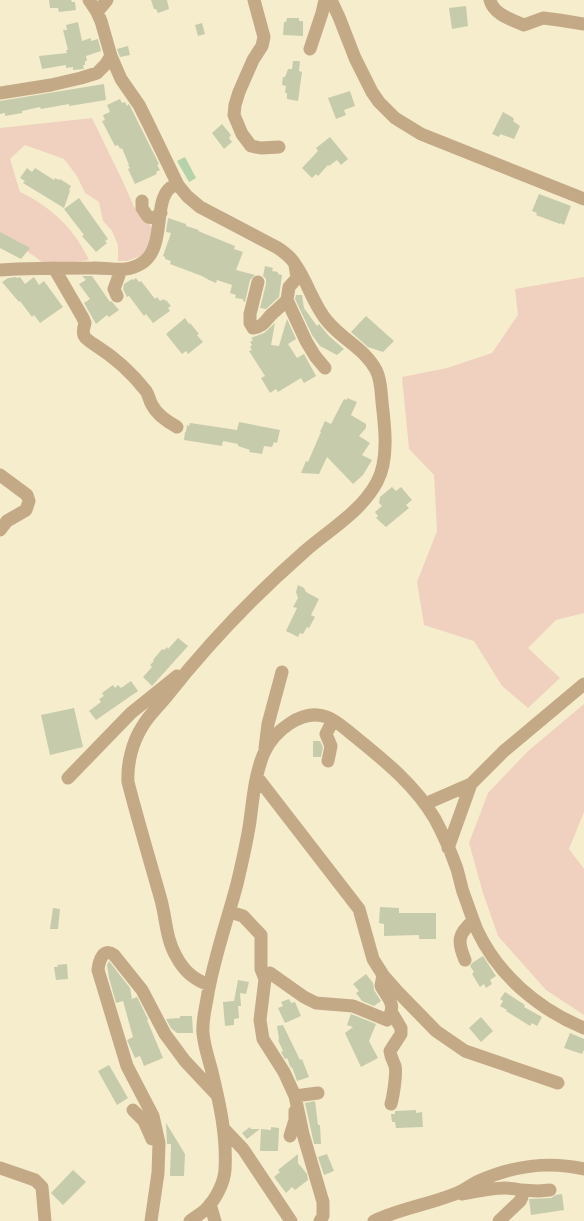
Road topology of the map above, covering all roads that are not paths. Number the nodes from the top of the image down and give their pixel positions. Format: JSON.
{"nodes":[{"id":1,"x":89,"y":0,"type":"edge"},
{"id":2,"x":107,"y":0,"type":"edge"},
{"id":3,"x":254,"y":0,"type":"edge"},
{"id":4,"x":324,"y":0,"type":"edge"},
{"id":5,"x":330,"y":0,"type":"edge"},
{"id":6,"x":490,"y":0,"type":"edge"},
{"id":7,"x":97,"y":12,"type":"junction"},
{"id":8,"x":584,"y":24,"type":"edge"},
{"id":9,"x":310,"y":49,"type":"dead end"},
{"id":10,"x":111,"y":56,"type":"junction"},
{"id":11,"x":0,"y":93,"type":"edge"},
{"id":12,"x":278,"y":147,"type":"dead end"},
{"id":13,"x":178,"y":185,"type":"junction"},
{"id":14,"x":584,"y":199,"type":"edge"},
{"id":15,"x":142,"y":201,"type":"dead end"},
{"id":16,"x":161,"y":213,"type":"junction"},
{"id":17,"x":295,"y":263,"type":"junction"},
{"id":18,"x":54,"y":268,"type":"junction"},
{"id":19,"x":0,"y":270,"type":"edge"},
{"id":20,"x":120,"y":270,"type":"junction"},
{"id":21,"x":258,"y":282,"type":"dead end"},
{"id":22,"x":117,"y":296,"type":"dead end"},
{"id":23,"x":287,"y":300,"type":"junction"},
{"id":24,"x":325,"y":368,"type":"dead end"},
{"id":25,"x":177,"y":427,"type":"dead end"},
{"id":26,"x":0,"y":475,"type":"edge"},
{"id":27,"x":0,"y":530,"type":"edge"},
{"id":28,"x":190,"y":667,"type":"junction"},
{"id":29,"x":282,"y":672,"type":"dead end"},
{"id":30,"x":584,"y":684,"type":"edge"},
{"id":31,"x":333,"y":720,"type":"junction"},
{"id":32,"x":265,"y":750,"type":"junction"},
{"id":33,"x":328,"y":761,"type":"dead end"},
{"id":34,"x":257,"y":777,"type":"junction"},
{"id":35,"x":68,"y":778,"type":"dead end"},
{"id":36,"x":471,"y":784,"type":"junction"},
{"id":37,"x":425,"y":804,"type":"junction"},
{"id":38,"x":448,"y":848,"type":"junction"},
{"id":39,"x":230,"y":912,"type":"junction"},
{"id":40,"x":473,"y":921,"type":"junction"},
{"id":41,"x":465,"y":960,"type":"dead end"},
{"id":42,"x":383,"y":975,"type":"junction"},
{"id":43,"x":265,"y":979,"type":"junction"},
{"id":44,"x":209,"y":985,"type":"junction"},
{"id":45,"x":392,"y":1013,"type":"junction"},
{"id":46,"x":584,"y":1028,"type":"edge"},
{"id":47,"x":558,"y":1082,"type":"dead end"},
{"id":48,"x":318,"y":1093,"type":"dead end"},
{"id":49,"x":294,"y":1094,"type":"junction"},
{"id":50,"x":218,"y":1096,"type":"junction"},
{"id":51,"x":391,"y":1104,"type":"dead end"},
{"id":52,"x":133,"y":1110,"type":"dead end"},
{"id":53,"x":224,"y":1129,"type":"junction"},
{"id":54,"x":290,"y":1136,"type":"dead end"},
{"id":55,"x":158,"y":1151,"type":"junction"},
{"id":56,"x":0,"y":1168,"type":"edge"},
{"id":57,"x":584,"y":1169,"type":"edge"},
{"id":58,"x":521,"y":1190,"type":"junction"},
{"id":59,"x":550,"y":1190,"type":"dead end"},
{"id":60,"x":454,"y":1195,"type":"junction"},
{"id":61,"x":210,"y":1204,"type":"junction"},
{"id":62,"x":44,"y":1221,"type":"edge"},
{"id":63,"x":151,"y":1221,"type":"edge"},
{"id":64,"x":190,"y":1221,"type":"edge"},
{"id":65,"x":215,"y":1221,"type":"edge"},
{"id":66,"x":291,"y":1221,"type":"edge"},
{"id":67,"x":320,"y":1221,"type":"edge"},
{"id":68,"x":374,"y":1221,"type":"edge"},
{"id":69,"x":499,"y":1221,"type":"edge"}],
"edges":[{"from":1,"to":7,"type":"street"},
{"from":2,"to":7,"type":"street"},
{"from":3,"to":12,"type":"street"},
{"from":4,"to":9,"type":"street"},
{"from":5,"to":14,"type":"street"},
{"from":6,"to":8,"type":"street"},
{"from":7,"to":10,"type":"street"},
{"from":10,"to":11,"type":"street"},
{"from":10,"to":13,"type":"street"},
{"from":13,"to":16,"type":"street"},
{"from":13,"to":17,"type":"street"},
{"from":15,"to":16,"type":"street"},
{"from":16,"to":20,"type":"street"},
{"from":17,"to":23,"type":"street"},
{"from":17,"to":28,"type":"street"},
{"from":18,"to":19,"type":"street"},
{"from":18,"to":20,"type":"street"},
{"from":18,"to":25,"type":"street"},
{"from":20,"to":22,"type":"street"},
{"from":21,"to":23,"type":"street"},
{"from":23,"to":24,"type":"street"},
{"from":26,"to":27,"type":"street"},
{"from":28,"to":35,"type":"street"},
{"from":28,"to":44,"type":"street"},
{"from":29,"to":32,"type":"street"},
{"from":30,"to":36,"type":"street"},
{"from":31,"to":32,"type":"street"},
{"from":31,"to":33,"type":"street"},
{"from":31,"to":37,"type":"street"},
{"from":32,"to":34,"type":"street"},
{"from":34,"to":39,"type":"street"},
{"from":34,"to":42,"type":"street"},
{"from":36,"to":37,"type":"street"},
{"from":36,"to":38,"type":"street"},
{"from":37,"to":38,"type":"street"},
{"from":38,"to":40,"type":"street"},
{"from":39,"to":43,"type":"street"},
{"from":39,"to":44,"type":"street"},
{"from":40,"to":41,"type":"street"},
{"from":40,"to":46,"type":"street"},
{"from":42,"to":45,"type":"street"},
{"from":42,"to":47,"type":"street"},
{"from":43,"to":45,"type":"street"},
{"from":43,"to":49,"type":"street"},
{"from":44,"to":50,"type":"street"},
{"from":45,"to":51,"type":"street"},
{"from":48,"to":49,"type":"street"},
{"from":49,"to":54,"type":"street"},
{"from":49,"to":67,"type":"street"},
{"from":50,"to":53,"type":"street"},
{"from":50,"to":55,"type":"street"},
{"from":52,"to":55,"type":"street"},
{"from":53,"to":61,"type":"street"},
{"from":53,"to":66,"type":"street"},
{"from":55,"to":63,"type":"street"},
{"from":56,"to":62,"type":"street"},
{"from":57,"to":60,"type":"street"},
{"from":58,"to":59,"type":"street"},
{"from":58,"to":60,"type":"street"},
{"from":58,"to":69,"type":"street"},
{"from":60,"to":68,"type":"street"},
{"from":61,"to":64,"type":"street"},
{"from":61,"to":65,"type":"street"}]}
